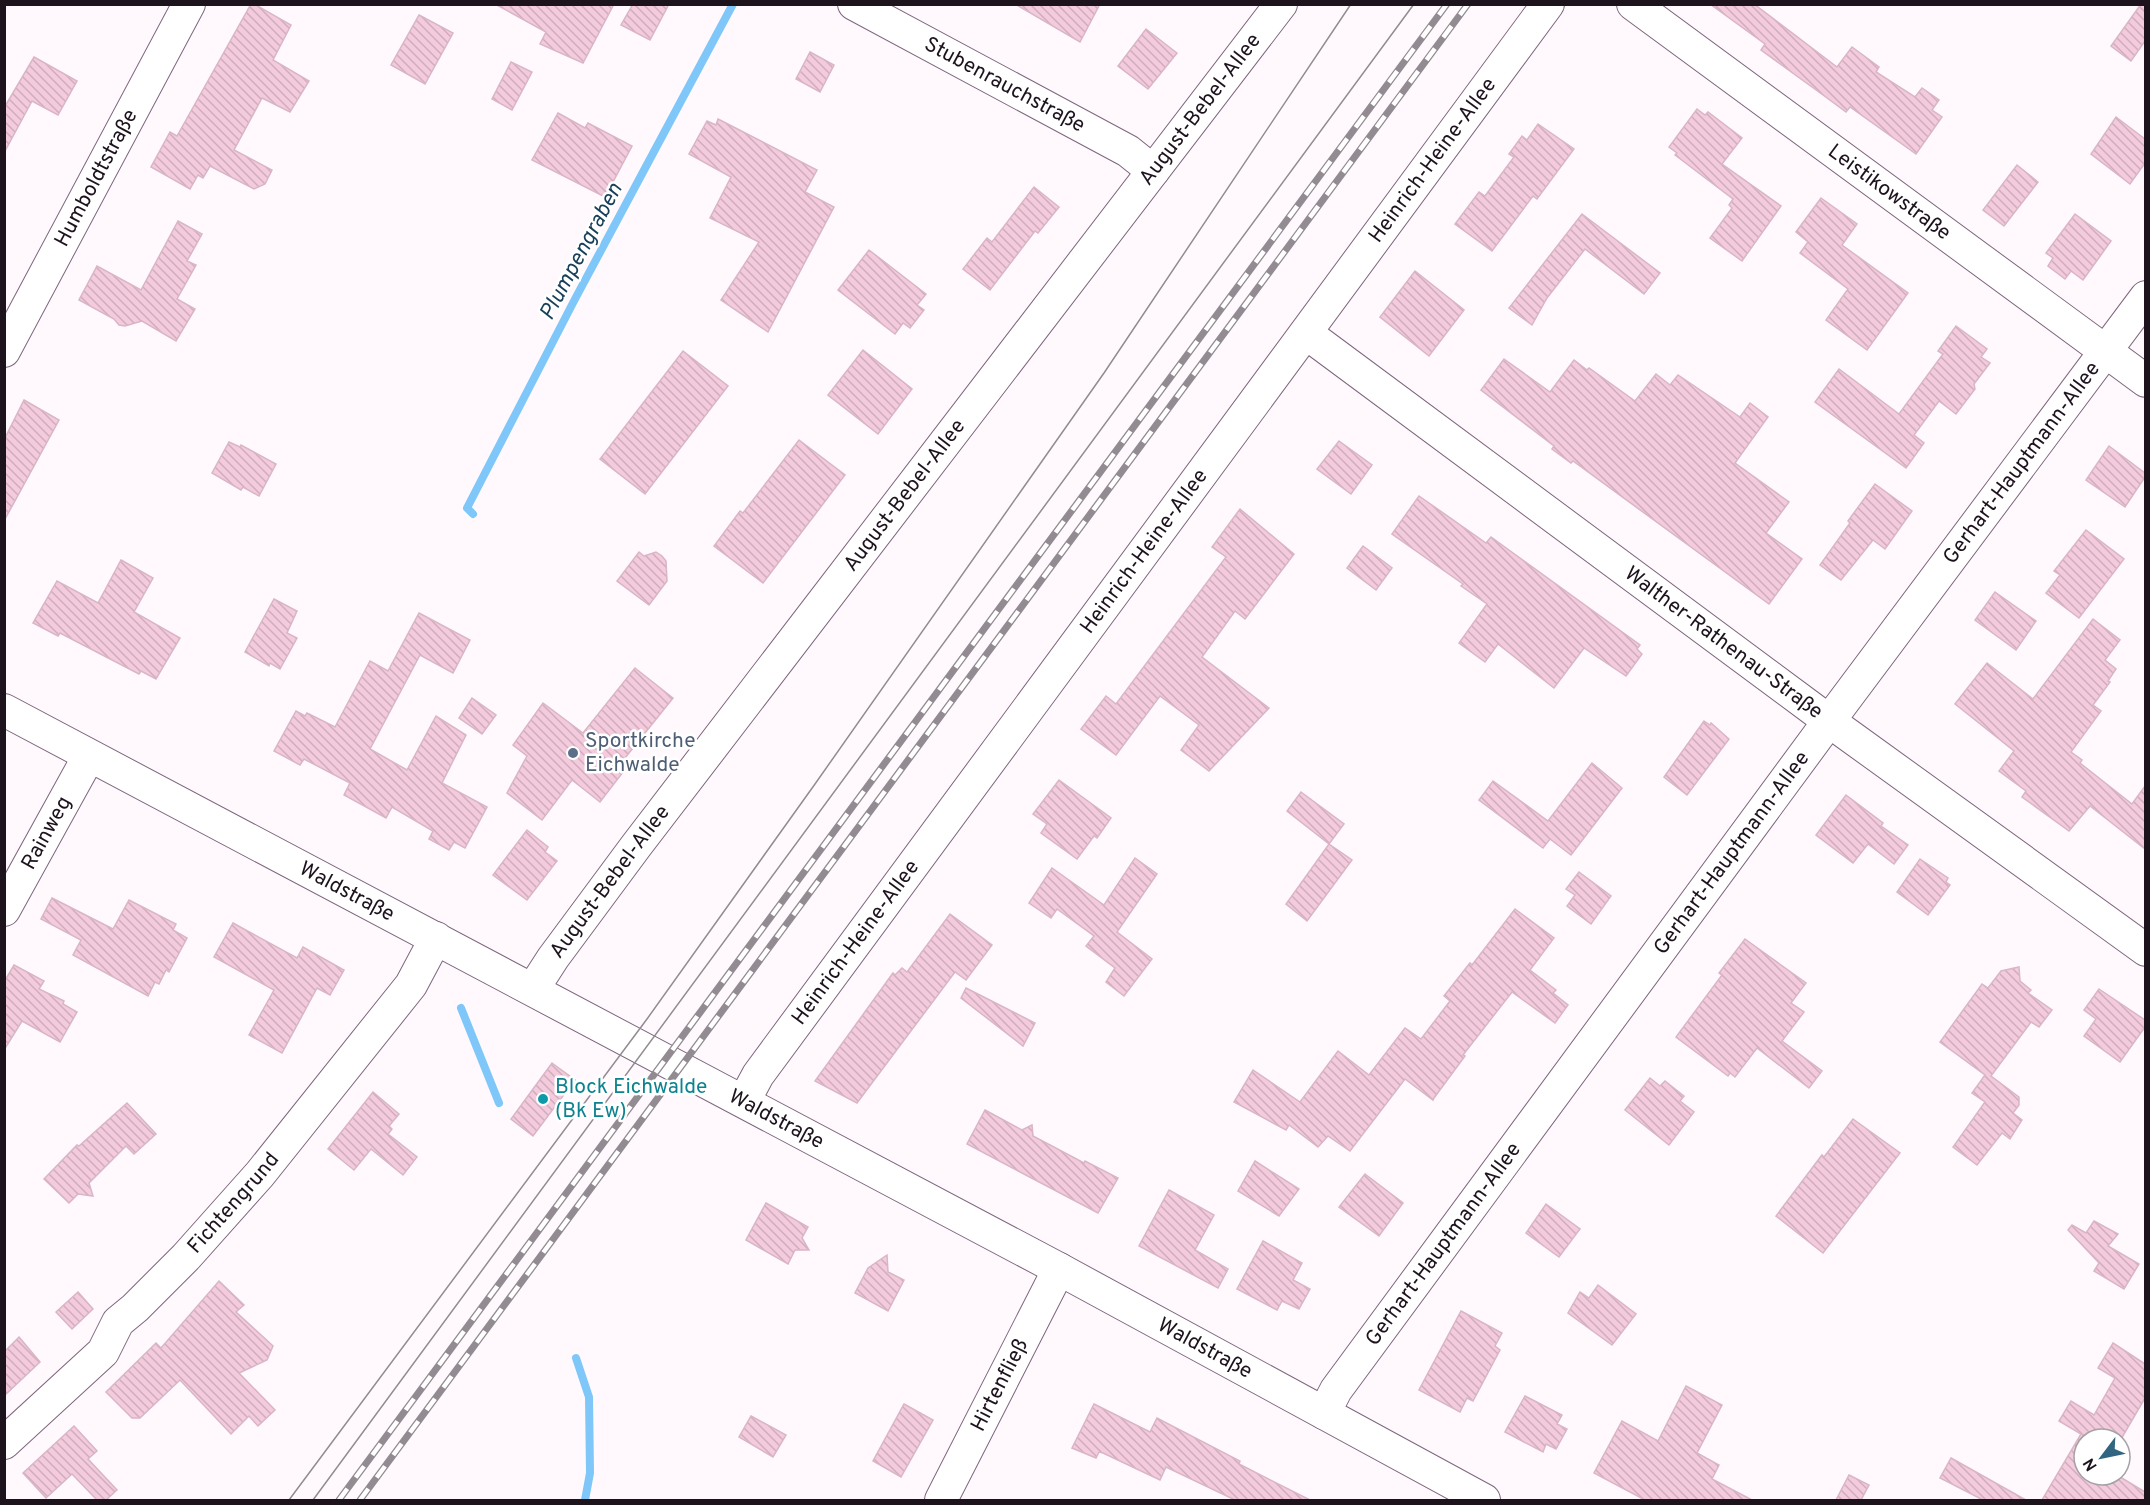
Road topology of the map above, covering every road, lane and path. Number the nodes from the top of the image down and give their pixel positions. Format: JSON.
{"nodes":[{"id":1,"x":189,"y":4,"type":"edge"},
{"id":2,"x":854,"y":4,"type":"edge"},
{"id":3,"x":1281,"y":4,"type":"edge"},
{"id":4,"x":1548,"y":4,"type":"edge"},
{"id":5,"x":1633,"y":4,"type":"edge"},
{"id":6,"x":1153,"y":171,"type":"junction"},
{"id":7,"x":2145,"y":297,"type":"edge"},
{"id":8,"x":1306,"y":333,"type":"junction"},
{"id":9,"x":4,"y":351,"type":"edge"},
{"id":10,"x":2105,"y":352,"type":"junction"},
{"id":11,"x":2145,"y":381,"type":"edge"},
{"id":12,"x":4,"y":710,"type":"edge"},
{"id":13,"x":1830,"y":721,"type":"junction"},
{"id":14,"x":88,"y":756,"type":"junction"},
{"id":15,"x":4,"y":910,"type":"edge"},
{"id":16,"x":436,"y":938,"type":"junction"},
{"id":17,"x":2145,"y":950,"type":"edge"},
{"id":18,"x":532,"y":989,"type":"junction"},
{"id":19,"x":744,"y":1101,"type":"junction"},
{"id":20,"x":1059,"y":1269,"type":"junction"},
{"id":21,"x":1324,"y":1413,"type":"junction"},
{"id":22,"x":4,"y":1443,"type":"edge"},
{"id":23,"x":941,"y":1500,"type":"edge"},
{"id":24,"x":1484,"y":1500,"type":"edge"}],
"edges":[{"from":1,"to":9,"type":"street","name":"Humboldtstraße"},
{"from":2,"to":6,"type":"street","name":"Stubenrauchstraße"},
{"from":3,"to":6,"type":"street","name":"August-Bebel-Allee"},
{"from":4,"to":8,"type":"street","name":"Heinrich-Heine-Allee"},
{"from":5,"to":10,"type":"street","name":"Leistikowstraße"},
{"from":6,"to":18,"type":"street","name":"August-Bebel-Allee"},
{"from":7,"to":10,"type":"street","name":"Gerhart-Hauptmann-Allee"},
{"from":8,"to":13,"type":"street","name":"Walther-Rathenau-Straße"},
{"from":8,"to":19,"type":"street","name":"Heinrich-Heine-Allee"},
{"from":10,"to":11,"type":"street","name":"Leistikowstraße"},
{"from":10,"to":13,"type":"street","name":"Gerhart-Hauptmann-Allee"},
{"from":12,"to":14,"type":"street","name":"Waldstraße"},
{"from":13,"to":17,"type":"street","name":"Walther-Rathenau-Straße"},
{"from":13,"to":21,"type":"street","name":"Gerhart-Hauptmann-Allee"},
{"from":14,"to":15,"type":"street","name":"Rainweg"},
{"from":14,"to":16,"type":"street","name":"Waldstraße"},
{"from":16,"to":18,"type":"street","name":"Waldstraße"},
{"from":16,"to":22,"type":"street","name":"Fichtengrund"},
{"from":18,"to":19,"type":"street","name":"Waldstraße"},
{"from":19,"to":20,"type":"street","name":"Waldstraße"},
{"from":20,"to":21,"type":"street","name":"Waldstraße"},
{"from":20,"to":23,"type":"street","name":"Hirtenfließ"},
{"from":21,"to":24,"type":"street","name":"Waldstraße"}]}
